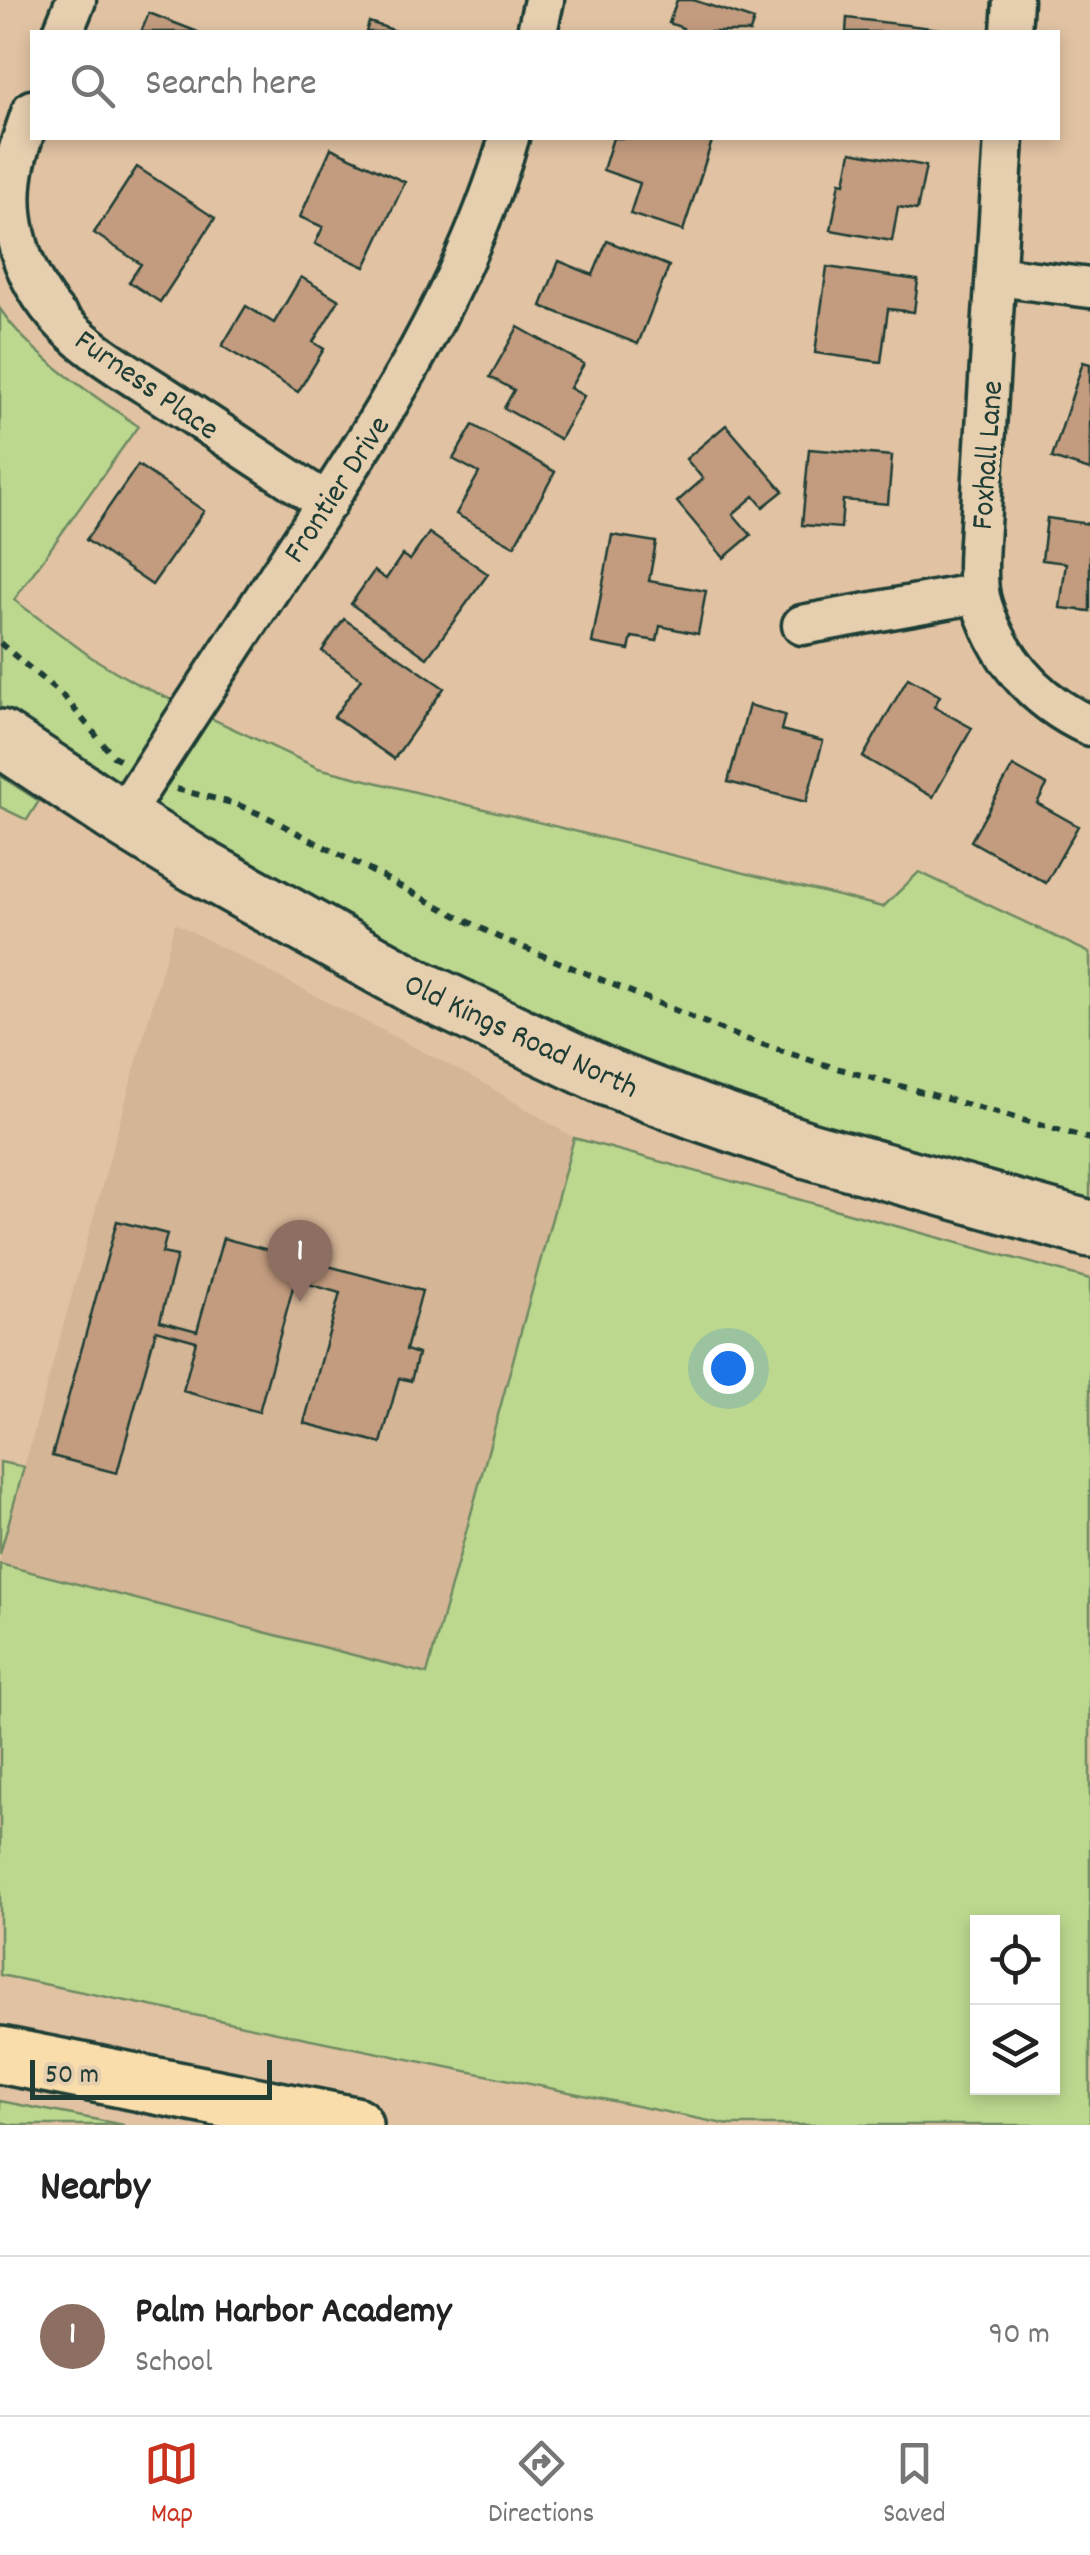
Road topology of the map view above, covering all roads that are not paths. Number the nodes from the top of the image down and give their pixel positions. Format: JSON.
{"nodes":[{"id":1,"x":76,"y":0,"type":"edge"},
{"id":2,"x":544,"y":0,"type":"edge"},
{"id":3,"x":1012,"y":0,"type":"edge"},
{"id":4,"x":64,"y":30,"type":"edge"},
{"id":5,"x":538,"y":30,"type":"edge"},
{"id":6,"x":1010,"y":30,"type":"edge"},
{"id":7,"x":30,"y":116,"type":"edge"},
{"id":8,"x":508,"y":140,"type":"edge"},
{"id":9,"x":1004,"y":140,"type":"edge"},
{"id":10,"x":996,"y":276,"type":"junction"},
{"id":11,"x":1090,"y":288,"type":"edge"},
{"id":12,"x":327,"y":502,"type":"junction"},
{"id":13,"x":979,"y":593,"type":"junction"},
{"id":14,"x":802,"y":625,"type":"dead end"},
{"id":15,"x":1090,"y":726,"type":"edge"},
{"id":16,"x":0,"y":738,"type":"edge"},
{"id":17,"x":120,"y":818,"type":"junction"},
{"id":18,"x":1090,"y":1229,"type":"edge"},
{"id":19,"x":0,"y":2055,"type":"edge"},
{"id":20,"x":354,"y":2125,"type":"edge"}],
"edges":[{"from":1,"to":4,"type":"street"},
{"from":2,"to":5,"type":"street"},
{"from":3,"to":6,"type":"street"},
{"from":7,"to":12,"type":"street","name":"Furness Place"},
{"from":8,"to":12,"type":"street","name":"Frontier Drive"},
{"from":9,"to":10,"type":"street","name":"Foxhall Lane"},
{"from":10,"to":11,"type":"street"},
{"from":10,"to":13,"type":"street","name":"Foxhall Lane"},
{"from":12,"to":17,"type":"street","name":"Frontier Drive"},
{"from":13,"to":14,"type":"street"},
{"from":13,"to":15,"type":"street","name":"Foxhall Lane"},
{"from":16,"to":17,"type":"street","name":"Old Kings Road North"},
{"from":17,"to":18,"type":"street","name":"Old Kings Road North"},
{"from":19,"to":20,"type":"highway"}]}
